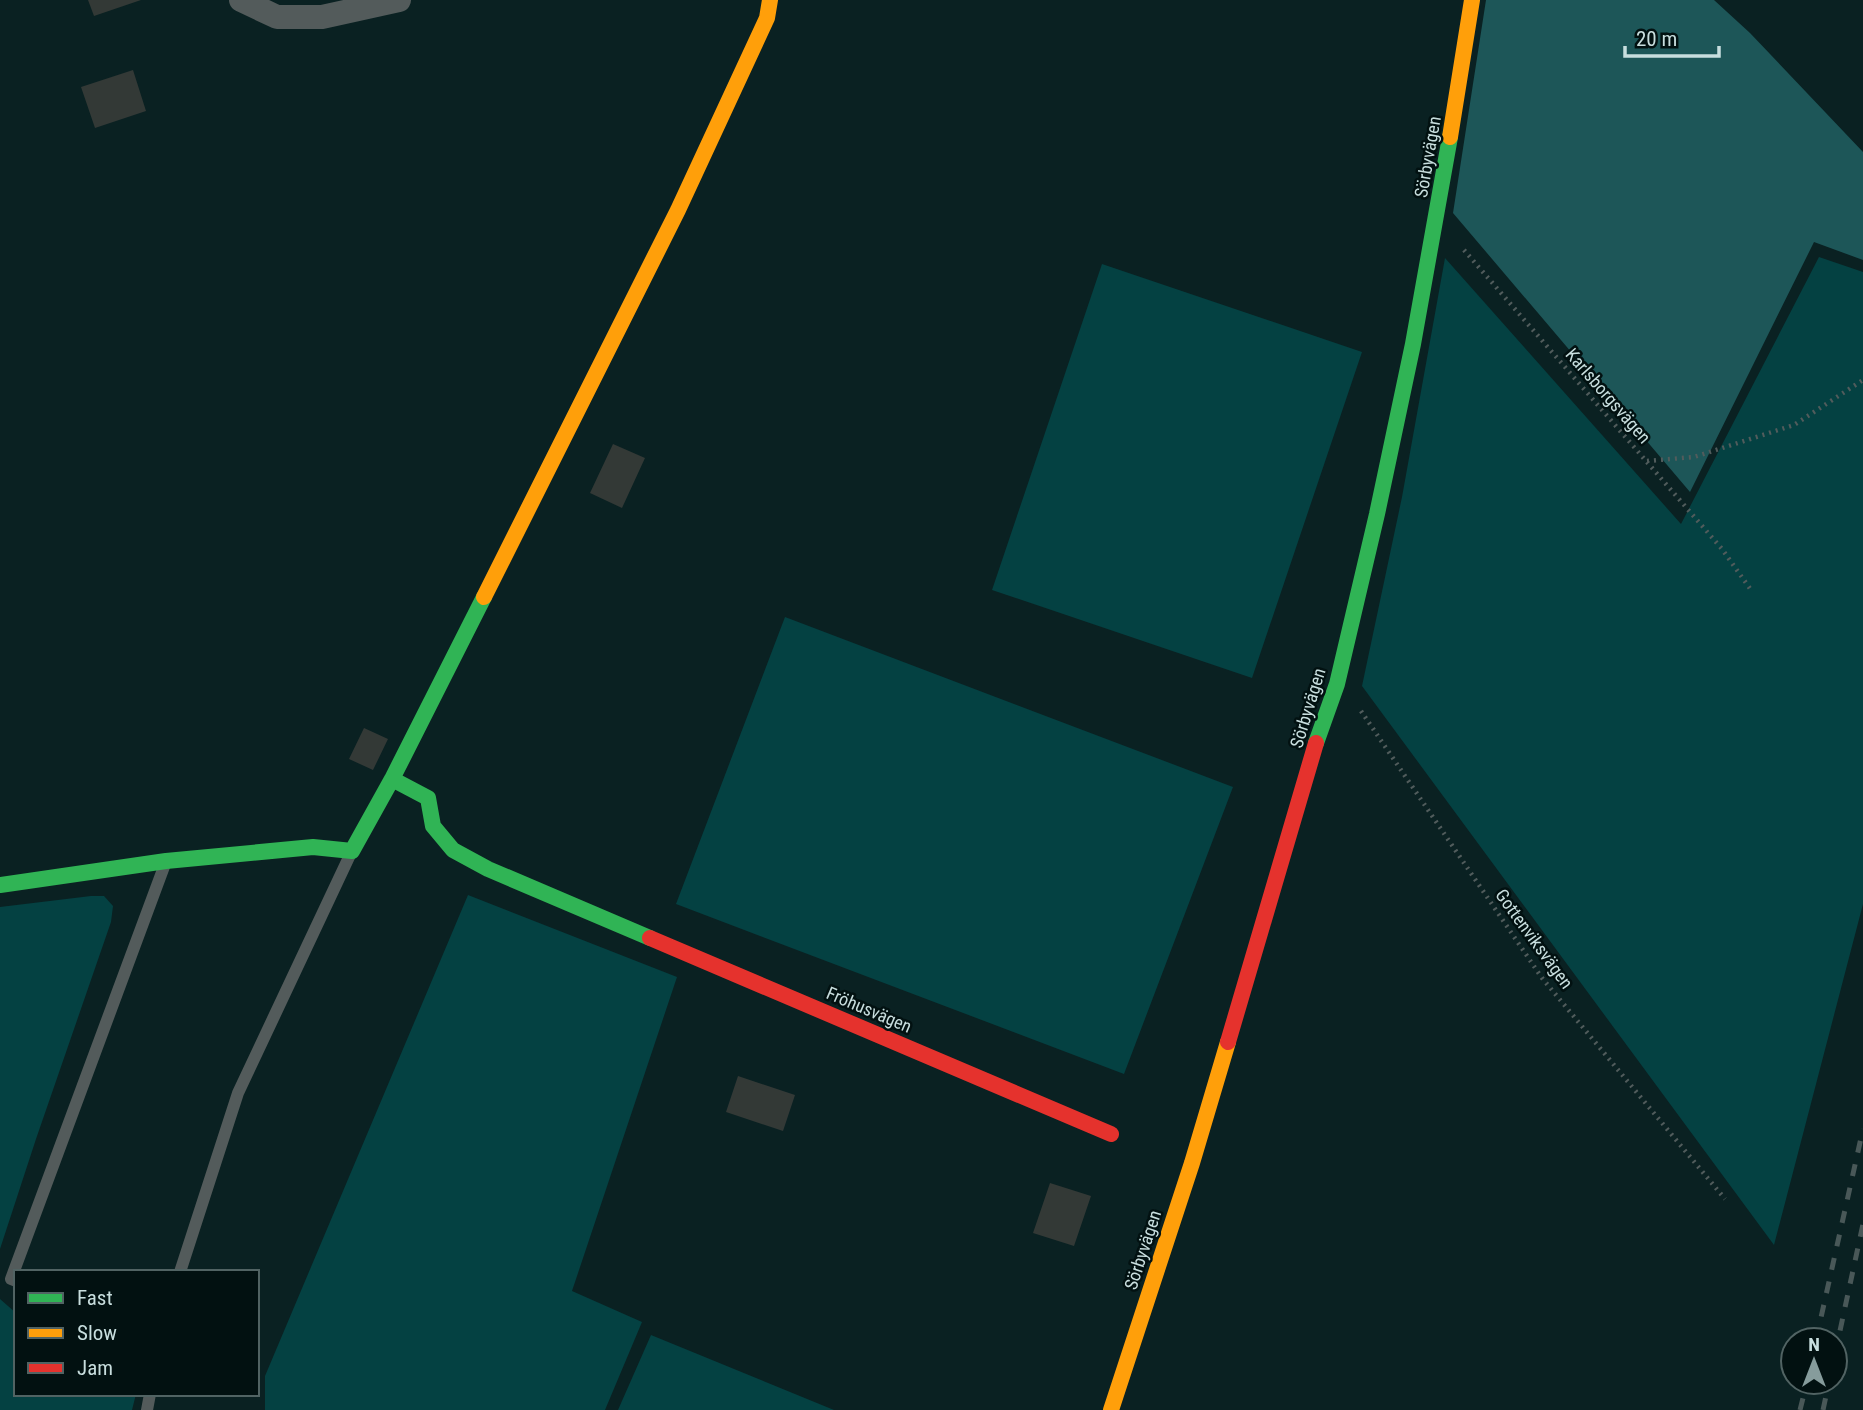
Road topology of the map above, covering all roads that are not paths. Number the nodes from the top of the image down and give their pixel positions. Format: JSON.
{"nodes":[{"id":1,"x":241,"y":0,"type":"edge"},
{"id":2,"x":399,"y":0,"type":"edge"},
{"id":3,"x":770,"y":0,"type":"edge"},
{"id":4,"x":1472,"y":0,"type":"edge"},
{"id":5,"x":392,"y":779,"type":"junction"},
{"id":6,"x":352,"y":851,"type":"junction"},
{"id":7,"x":166,"y":861,"type":"junction"},
{"id":8,"x":0,"y":885,"type":"edge"},
{"id":9,"x":1111,"y":1134,"type":"dead end"},
{"id":10,"x":15,"y":1270,"type":"edge"},
{"id":11,"x":181,"y":1270,"type":"edge"},
{"id":12,"x":1111,"y":1410,"type":"edge"}],
"edges":[{"from":1,"to":2,"type":"street"},
{"from":3,"to":5,"type":"street"},
{"from":4,"to":12,"type":"street","name":"Sörbyvägen"},
{"from":5,"to":6,"type":"street"},
{"from":5,"to":9,"type":"street","name":"Fröhusvägen"},
{"from":6,"to":7,"type":"street"},
{"from":6,"to":11,"type":"lane"},
{"from":7,"to":8,"type":"street"},
{"from":7,"to":10,"type":"lane"}]}
